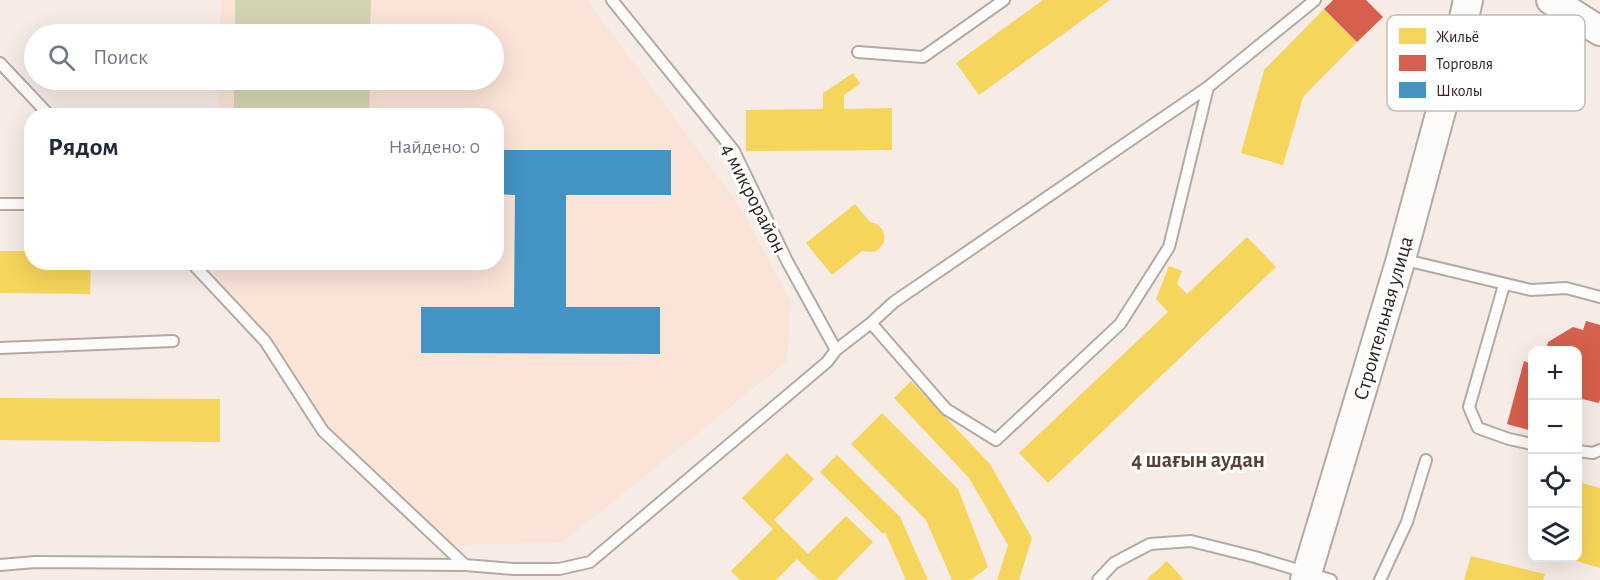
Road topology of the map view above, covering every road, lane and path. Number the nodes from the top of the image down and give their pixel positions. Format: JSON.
{"nodes":[{"id":1,"x":612,"y":0,"type":"edge"},
{"id":2,"x":1004,"y":0,"type":"edge"},
{"id":3,"x":1316,"y":0,"type":"edge"},
{"id":4,"x":1468,"y":0,"type":"edge"},
{"id":5,"x":1478,"y":0,"type":"edge"},
{"id":6,"x":1551,"y":0,"type":"edge"},
{"id":7,"x":1465,"y":15,"type":"edge"},
{"id":8,"x":1472,"y":15,"type":"edge"},
{"id":9,"x":1575,"y":15,"type":"edge"},
{"id":10,"x":1585,"y":22,"type":"edge"},
{"id":11,"x":1600,"y":31,"type":"edge"},
{"id":12,"x":858,"y":52,"type":"dead end"},
{"id":13,"x":0,"y":63,"type":"edge"},
{"id":14,"x":1208,"y":87,"type":"junction"},
{"id":15,"x":24,"y":88,"type":"edge"},
{"id":16,"x":25,"y":90,"type":"edge"},
{"id":17,"x":42,"y":108,"type":"edge"},
{"id":18,"x":1441,"y":111,"type":"edge"},
{"id":19,"x":0,"y":204,"type":"edge"},
{"id":20,"x":24,"y":204,"type":"edge"},
{"id":21,"x":1401,"y":259,"type":"junction"},
{"id":22,"x":198,"y":270,"type":"edge"},
{"id":23,"x":1504,"y":285,"type":"junction"},
{"id":24,"x":1600,"y":297,"type":"edge"},
{"id":25,"x":871,"y":323,"type":"junction"},
{"id":26,"x":173,"y":341,"type":"dead end"},
{"id":27,"x":0,"y":348,"type":"edge"},
{"id":28,"x":836,"y":350,"type":"junction"},
{"id":29,"x":1528,"y":443,"type":"edge"},
{"id":30,"x":1600,"y":450,"type":"edge"},
{"id":31,"x":1582,"y":452,"type":"edge"},
{"id":32,"x":1426,"y":460,"type":"dead end"},
{"id":33,"x":0,"y":565,"type":"edge"},
{"id":34,"x":465,"y":565,"type":"junction"},
{"id":35,"x":1314,"y":578,"type":"edge"},
{"id":36,"x":1098,"y":580,"type":"edge"},
{"id":37,"x":1380,"y":580,"type":"edge"}],
"edges":[{"from":1,"to":28,"type":"lane","name":"4 микрорайон"},
{"from":2,"to":12,"type":"lane"},
{"from":3,"to":14,"type":"lane"},
{"from":4,"to":7,"type":"street","name":"Строительная улица"},
{"from":5,"to":8,"type":"street","name":"Строительная улица"},
{"from":6,"to":9,"type":"street"},
{"from":10,"to":11,"type":"street"},
{"from":13,"to":15,"type":"lane"},
{"from":14,"to":25,"type":"lane"},
{"from":14,"to":25,"type":"lane"},
{"from":16,"to":17,"type":"lane"},
{"from":18,"to":21,"type":"street","name":"Строительная улица"},
{"from":19,"to":20,"type":"lane"},
{"from":21,"to":23,"type":"lane"},
{"from":21,"to":35,"type":"street","name":"Строительная улица"},
{"from":22,"to":34,"type":"lane"},
{"from":23,"to":24,"type":"lane"},
{"from":23,"to":29,"type":"lane"},
{"from":25,"to":28,"type":"lane"},
{"from":26,"to":27,"type":"lane"},
{"from":28,"to":34,"type":"lane"},
{"from":30,"to":31,"type":"lane"},
{"from":32,"to":37,"type":"lane"},
{"from":33,"to":34,"type":"lane"},
{"from":35,"to":36,"type":"lane"}]}
